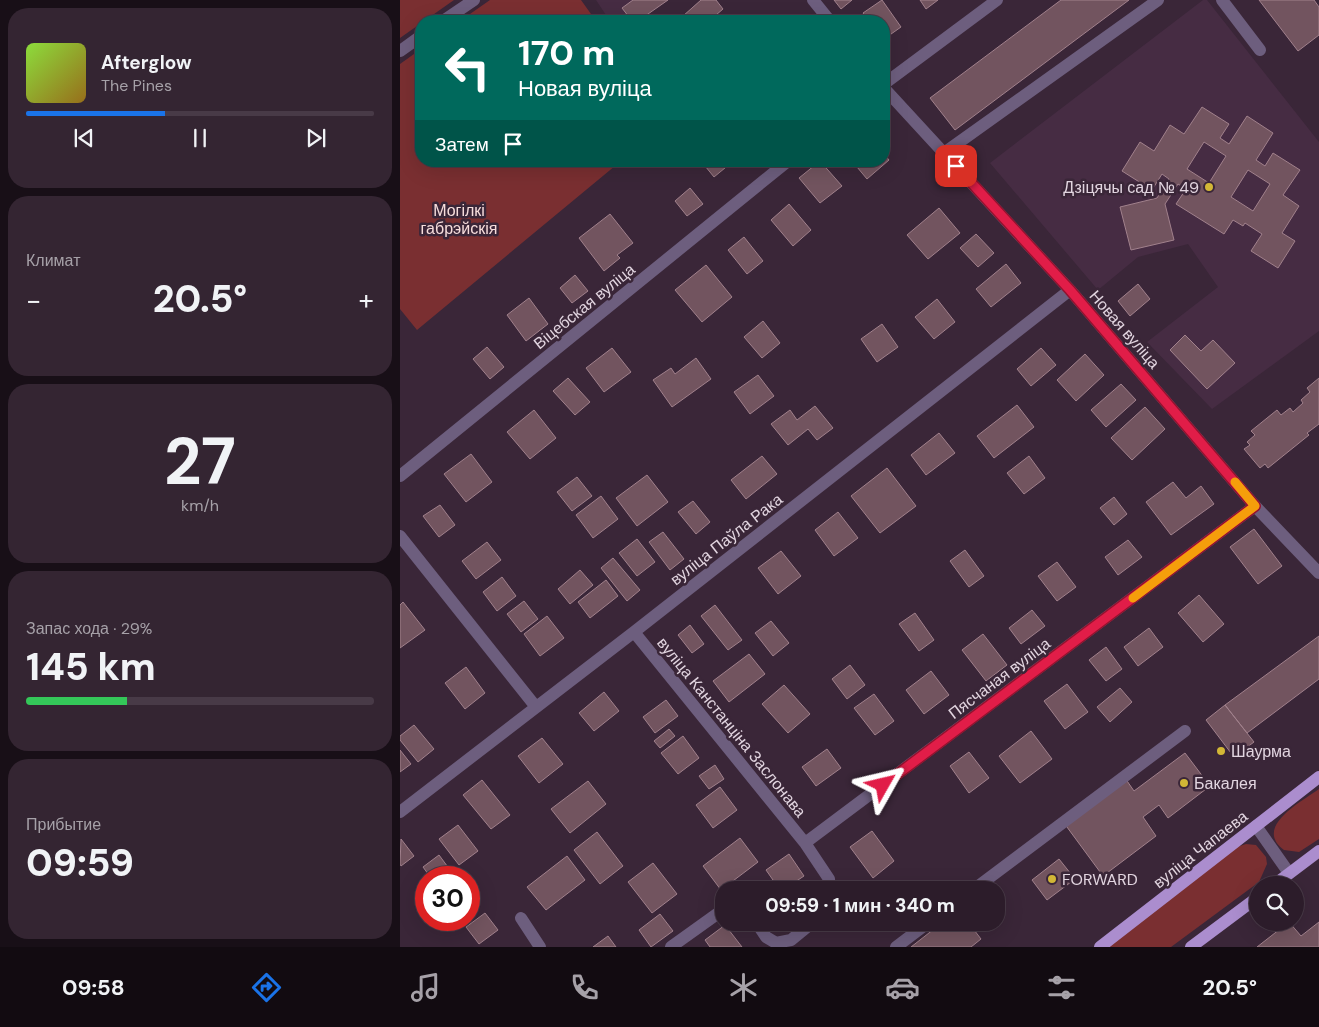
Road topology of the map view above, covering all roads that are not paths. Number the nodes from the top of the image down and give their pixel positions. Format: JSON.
{"nodes":[{"id":1,"x":474,"y":0,"type":"edge"},
{"id":2,"x":814,"y":0,"type":"edge"},
{"id":3,"x":997,"y":0,"type":"edge"},
{"id":4,"x":1158,"y":0,"type":"edge"},
{"id":5,"x":1222,"y":0,"type":"edge"},
{"id":6,"x":452,"y":15,"type":"edge"},
{"id":7,"x":825,"y":15,"type":"edge"},
{"id":8,"x":415,"y":40,"type":"edge"},
{"id":9,"x":1260,"y":50,"type":"dead end"},
{"id":10,"x":400,"y":51,"type":"edge"},
{"id":11,"x":890,"y":81,"type":"edge"},
{"id":12,"x":890,"y":93,"type":"edge"},
{"id":13,"x":944,"y":153,"type":"junction"},
{"id":14,"x":781,"y":167,"type":"edge"},
{"id":15,"x":1070,"y":290,"type":"junction"},
{"id":16,"x":400,"y":476,"type":"edge"},
{"id":17,"x":1255,"y":506,"type":"junction"},
{"id":18,"x":400,"y":536,"type":"edge"},
{"id":19,"x":1319,"y":573,"type":"edge"},
{"id":20,"x":634,"y":632,"type":"junction"},
{"id":21,"x":536,"y":707,"type":"junction"},
{"id":22,"x":1185,"y":731,"type":"dead end"},
{"id":23,"x":1319,"y":777,"type":"edge"},
{"id":24,"x":400,"y":812,"type":"edge"},
{"id":25,"x":1256,"y":826,"type":"junction"},
{"id":26,"x":805,"y":843,"type":"junction"},
{"id":27,"x":1319,"y":851,"type":"edge"},
{"id":28,"x":1290,"y":873,"type":"junction"},
{"id":29,"x":1286,"y":876,"type":"edge"},
{"id":30,"x":829,"y":881,"type":"edge"},
{"id":31,"x":985,"y":881,"type":"edge"},
{"id":32,"x":1249,"y":904,"type":"edge"},
{"id":33,"x":715,"y":915,"type":"edge"},
{"id":34,"x":521,"y":918,"type":"dead end"},
{"id":35,"x":762,"y":931,"type":"edge"},
{"id":36,"x":802,"y":931,"type":"edge"},
{"id":37,"x":917,"y":931,"type":"edge"},
{"id":38,"x":540,"y":947,"type":"edge"},
{"id":39,"x":671,"y":947,"type":"edge"},
{"id":40,"x":896,"y":947,"type":"edge"},
{"id":41,"x":1100,"y":947,"type":"edge"},
{"id":42,"x":1191,"y":947,"type":"edge"}],
"edges":[{"from":1,"to":6,"type":"street"},
{"from":2,"to":7,"type":"street"},
{"from":3,"to":11,"type":"street"},
{"from":4,"to":13,"type":"street"},
{"from":5,"to":9,"type":"street"},
{"from":8,"to":10,"type":"street"},
{"from":12,"to":13,"type":"street","name":"Новая вуліца"},
{"from":13,"to":15,"type":"street","name":"Новая вуліца"},
{"from":14,"to":16,"type":"street","name":"Віцебская вуліца"},
{"from":15,"to":17,"type":"street","name":"Новая вуліца"},
{"from":15,"to":20,"type":"street","name":"вуліца Паўла Рака"},
{"from":17,"to":19,"type":"street","name":"Новая вуліца"},
{"from":17,"to":26,"type":"street","name":"Пясчаная вуліца"},
{"from":18,"to":21,"type":"street"},
{"from":20,"to":21,"type":"street","name":"вуліца Паўла Рака"},
{"from":20,"to":26,"type":"street","name":"вуліца Канстанціна Заслонава"},
{"from":21,"to":24,"type":"street","name":"вуліца Паўла Рака"},
{"from":22,"to":31,"type":"street"},
{"from":23,"to":25,"type":"main road","name":"вуліца Чапаева"},
{"from":25,"to":28,"type":"street"},
{"from":25,"to":41,"type":"main road","name":"вуліца Чапаева"},
{"from":26,"to":30,"type":"street"},
{"from":27,"to":28,"type":"main road"},
{"from":28,"to":29,"type":"main road"},
{"from":32,"to":42,"type":"main road"},
{"from":33,"to":39,"type":"street"},
{"from":34,"to":38,"type":"street"},
{"from":35,"to":36,"type":"street"},
{"from":37,"to":40,"type":"street"}]}
